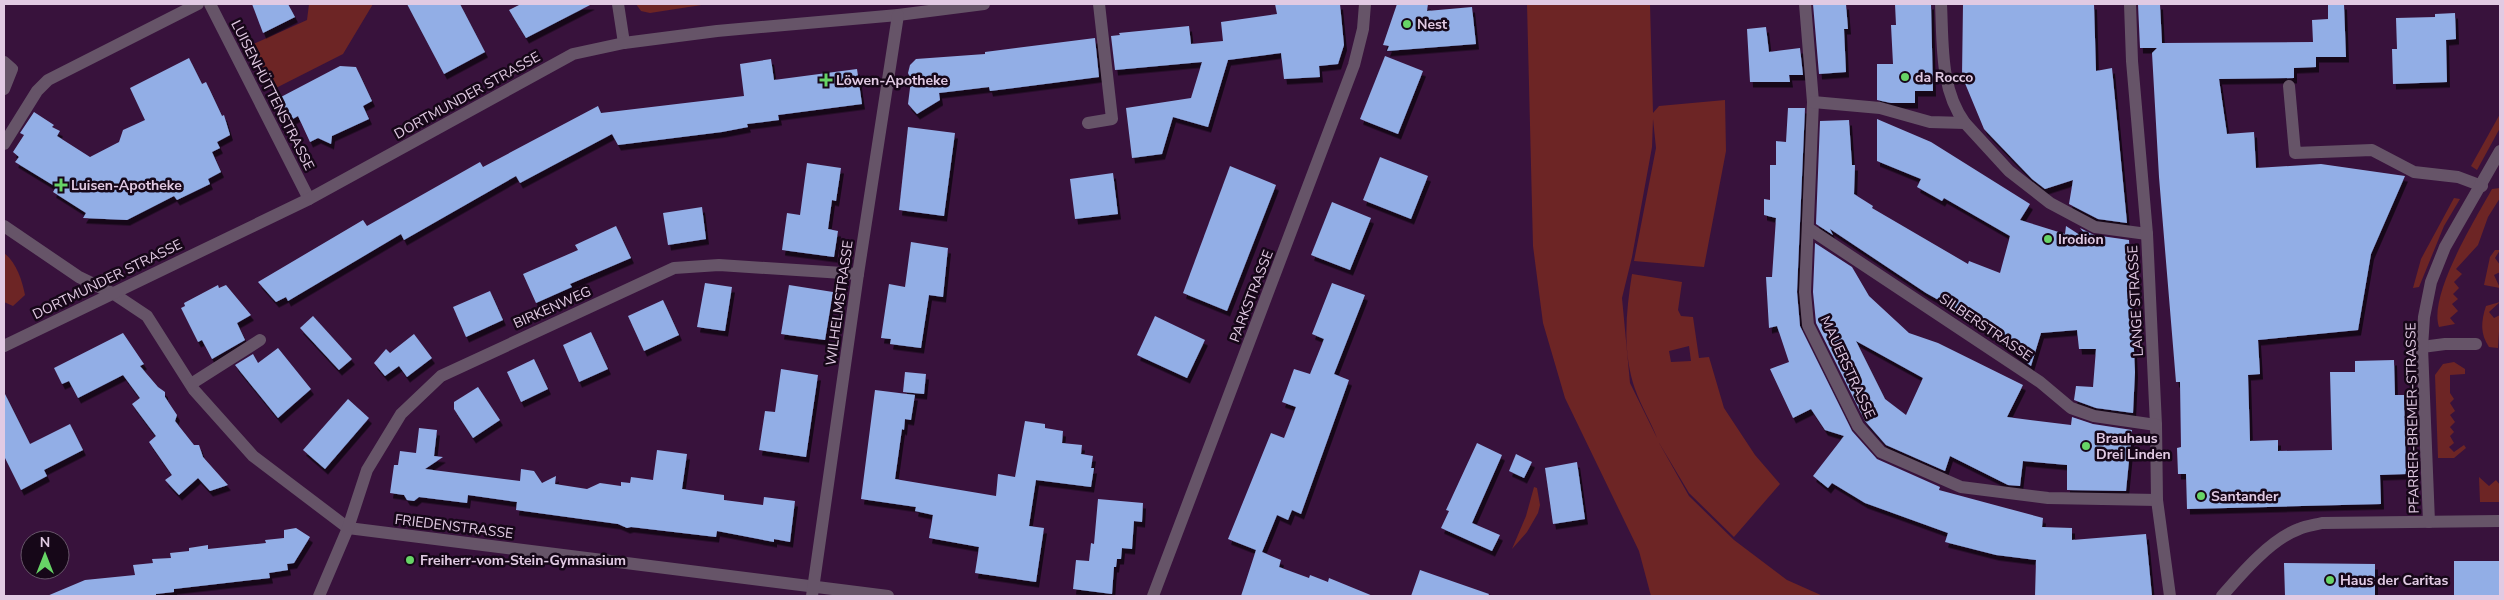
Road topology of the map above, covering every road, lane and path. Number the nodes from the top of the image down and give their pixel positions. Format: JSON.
{"nodes":[{"id":1,"x":198,"y":4,"type":"edge"},
{"id":2,"x":210,"y":4,"type":"edge"},
{"id":3,"x":618,"y":4,"type":"edge"},
{"id":4,"x":984,"y":4,"type":"edge"},
{"id":5,"x":1099,"y":4,"type":"edge"},
{"id":6,"x":1365,"y":4,"type":"edge"},
{"id":7,"x":1805,"y":4,"type":"edge"},
{"id":8,"x":1941,"y":4,"type":"edge"},
{"id":9,"x":2130,"y":4,"type":"edge"},
{"id":10,"x":898,"y":15,"type":"junction"},
{"id":11,"x":624,"y":43,"type":"junction"},
{"id":12,"x":4,"y":62,"type":"edge"},
{"id":13,"x":2289,"y":86,"type":"dead end"},
{"id":14,"x":4,"y":89,"type":"edge"},
{"id":15,"x":1813,"y":102,"type":"junction"},
{"id":16,"x":1088,"y":123,"type":"dead end"},
{"id":17,"x":1965,"y":123,"type":"junction"},
{"id":18,"x":4,"y":144,"type":"edge"},
{"id":19,"x":2500,"y":151,"type":"edge"},
{"id":20,"x":2482,"y":186,"type":"junction"},
{"id":21,"x":309,"y":199,"type":"junction"},
{"id":22,"x":4,"y":226,"type":"edge"},
{"id":23,"x":1808,"y":228,"type":"junction"},
{"id":24,"x":2147,"y":234,"type":"junction"},
{"id":25,"x":858,"y":274,"type":"junction"},
{"id":26,"x":114,"y":294,"type":"junction"},
{"id":27,"x":260,"y":340,"type":"dead end"},
{"id":28,"x":2476,"y":344,"type":"dead end"},
{"id":29,"x":4,"y":346,"type":"edge"},
{"id":30,"x":2422,"y":347,"type":"junction"},
{"id":31,"x":190,"y":384,"type":"junction"},
{"id":32,"x":2156,"y":425,"type":"junction"},
{"id":33,"x":2157,"y":500,"type":"junction"},
{"id":34,"x":2500,"y":521,"type":"edge"},
{"id":35,"x":2429,"y":522,"type":"junction"},
{"id":36,"x":348,"y":528,"type":"junction"},
{"id":37,"x":813,"y":591,"type":"edge"},
{"id":38,"x":319,"y":596,"type":"edge"},
{"id":39,"x":888,"y":596,"type":"edge"},
{"id":40,"x":1153,"y":596,"type":"edge"},
{"id":41,"x":2170,"y":596,"type":"edge"},
{"id":42,"x":2222,"y":596,"type":"edge"}],
"edges":[{"from":1,"to":18,"type":"street"},
{"from":2,"to":21,"type":"street","name":"LUISENHÜTTENSTRASSE"},
{"from":3,"to":11,"type":"street"},
{"from":4,"to":10,"type":"street","name":"DORTMUNDER STRASSE"},
{"from":5,"to":16,"type":"street"},
{"from":6,"to":40,"type":"street","name":"PARKSTRASSE"},
{"from":7,"to":15,"type":"street","name":"MAUERSTRASSE"},
{"from":8,"to":17,"type":"street"},
{"from":9,"to":24,"type":"street","name":"LANGE STRASSE"},
{"from":10,"to":11,"type":"street","name":"DORTMUNDER STRASSE"},
{"from":10,"to":25,"type":"street","name":"WILHELMSTRASSE"},
{"from":11,"to":21,"type":"street","name":"DORTMUNDER STRASSE"},
{"from":12,"to":14,"type":"street"},
{"from":13,"to":20,"type":"street"},
{"from":15,"to":17,"type":"street"},
{"from":15,"to":23,"type":"street","name":"MAUERSTRASSE"},
{"from":17,"to":24,"type":"street"},
{"from":19,"to":20,"type":"street","name":"PFARRER-BREMER-STRASSE"},
{"from":20,"to":30,"type":"street","name":"PFARRER-BREMER-STRASSE"},
{"from":21,"to":26,"type":"street","name":"DORTMUNDER STRASSE"},
{"from":22,"to":26,"type":"street"},
{"from":23,"to":32,"type":"street","name":"SILBERSTRASSE"},
{"from":23,"to":33,"type":"street","name":"MAUERSTRASSE"},
{"from":24,"to":32,"type":"street","name":"LANGE STRASSE"},
{"from":25,"to":36,"type":"street","name":"BIRKENWEG"},
{"from":25,"to":37,"type":"street","name":"WILHELMSTRASSE"},
{"from":26,"to":29,"type":"street","name":"DORTMUNDER STRASSE"},
{"from":26,"to":31,"type":"street"},
{"from":27,"to":31,"type":"street"},
{"from":28,"to":30,"type":"street"},
{"from":30,"to":35,"type":"street","name":"PFARRER-BREMER-STRASSE"},
{"from":31,"to":36,"type":"street"},
{"from":32,"to":33,"type":"street","name":"LANGE STRASSE"},
{"from":33,"to":41,"type":"street","name":"LANGE STRASSE"},
{"from":34,"to":35,"type":"street"},
{"from":35,"to":42,"type":"street"},
{"from":36,"to":37,"type":"street","name":"FRIEDENSTRASSE"},
{"from":36,"to":38,"type":"street","name":"BIRKENWEG"},
{"from":37,"to":39,"type":"street","name":"FRIEDENSTRASSE"}]}
